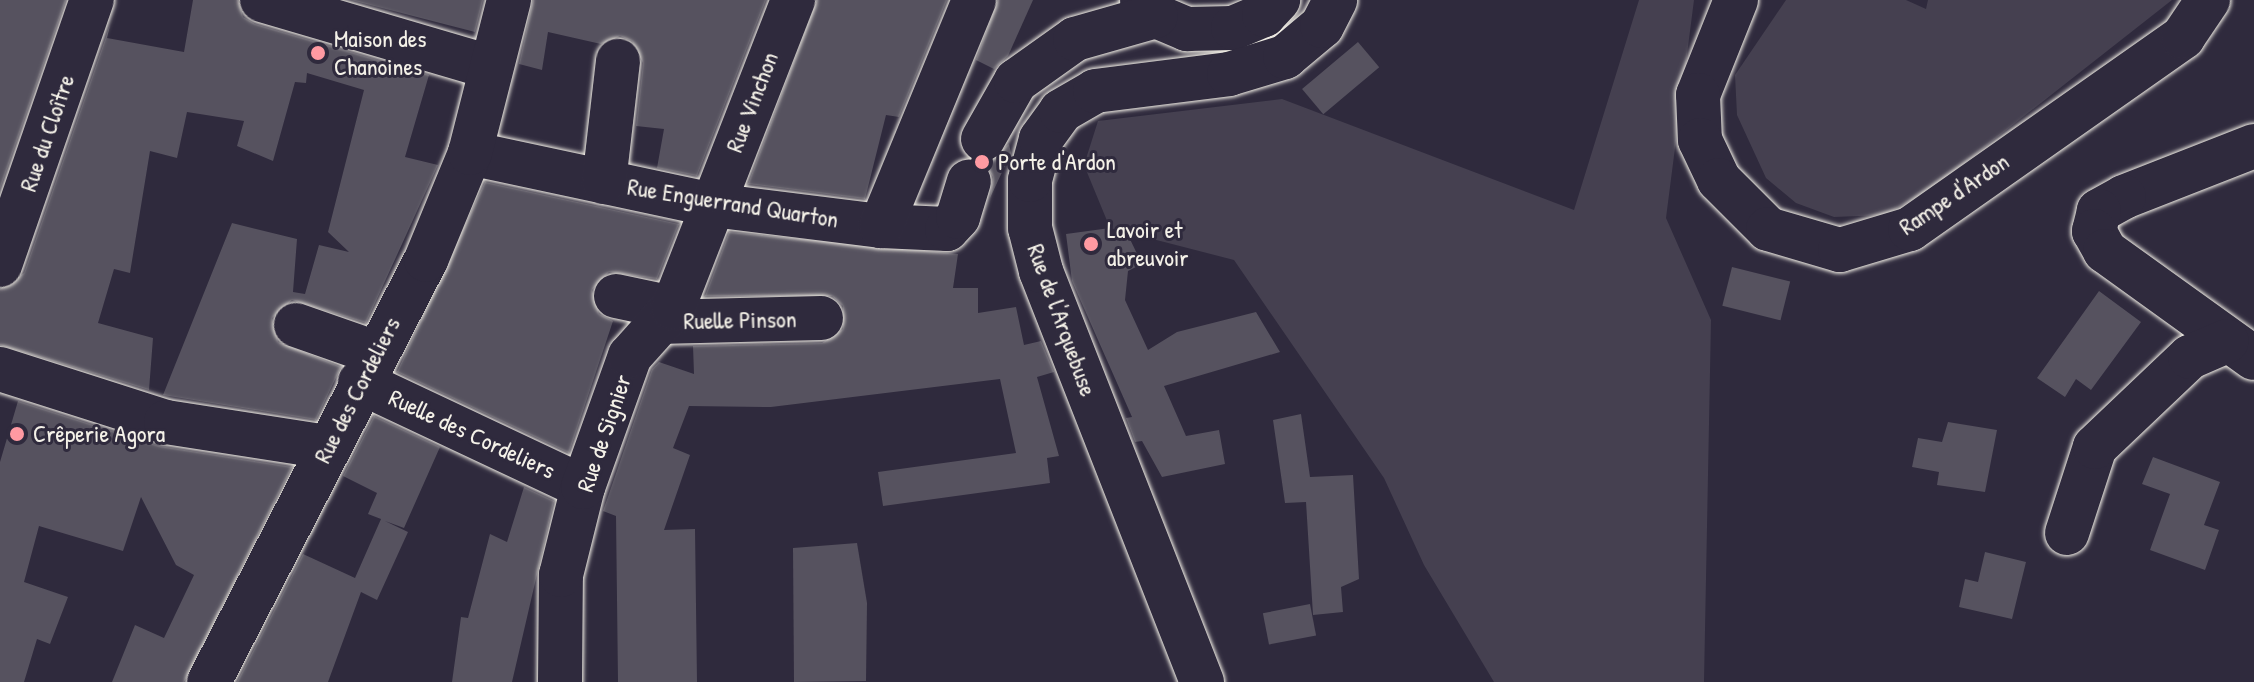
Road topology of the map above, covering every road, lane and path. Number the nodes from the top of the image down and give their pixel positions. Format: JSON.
{"nodes":[{"id":1,"x":92,"y":0,"type":"edge"},
{"id":2,"x":262,"y":0,"type":"edge"},
{"id":3,"x":509,"y":0,"type":"edge"},
{"id":4,"x":793,"y":0,"type":"edge"},
{"id":5,"x":974,"y":0,"type":"edge"},
{"id":6,"x":1095,"y":0,"type":"edge"},
{"id":7,"x":1278,"y":0,"type":"edge"},
{"id":8,"x":1335,"y":0,"type":"edge"},
{"id":9,"x":1736,"y":0,"type":"edge"},
{"id":10,"x":2208,"y":0,"type":"edge"},
{"id":11,"x":1149,"y":8,"type":"edge"},
{"id":12,"x":1075,"y":39,"type":"junction"},
{"id":13,"x":618,"y":61,"type":"dead end"},
{"id":14,"x":488,"y":79,"type":"junction"},
{"id":15,"x":983,"y":139,"type":"dead end"},
{"id":16,"x":2254,"y":146,"type":"edge"},
{"id":17,"x":470,"y":153,"type":"junction"},
{"id":18,"x":604,"y":182,"type":"junction"},
{"id":19,"x":969,"y":182,"type":"dead end"},
{"id":20,"x":712,"y":205,"type":"junction"},
{"id":21,"x":881,"y":226,"type":"junction"},
{"id":22,"x":0,"y":265,"type":"edge"},
{"id":23,"x":616,"y":296,"type":"dead end"},
{"id":24,"x":666,"y":315,"type":"junction"},
{"id":25,"x":821,"y":318,"type":"dead end"},
{"id":26,"x":296,"y":325,"type":"dead end"},
{"id":27,"x":2241,"y":350,"type":"edge"},
{"id":28,"x":368,"y":367,"type":"junction"},
{"id":29,"x":0,"y":369,"type":"edge"},
{"id":30,"x":327,"y":447,"type":"junction"},
{"id":31,"x":583,"y":487,"type":"junction"},
{"id":32,"x":2067,"y":533,"type":"dead end"},
{"id":33,"x":209,"y":682,"type":"edge"},
{"id":34,"x":560,"y":682,"type":"edge"},
{"id":35,"x":1202,"y":682,"type":"edge"}],
"edges":[{"from":1,"to":22,"type":"street","name":"Rue du Cloître"},
{"from":2,"to":14,"type":"street"},
{"from":3,"to":14,"type":"street","name":"Rue des Cordeliers"},
{"from":4,"to":20,"type":"street","name":"Rue Vinchon"},
{"from":5,"to":21,"type":"street"},
{"from":6,"to":12,"type":"street"},
{"from":7,"to":11,"type":"street"},
{"from":8,"to":35,"type":"street","name":"Rue de l'Arquebuse"},
{"from":9,"to":10,"type":"street","name":"Rampe d'Ardon"},
{"from":11,"to":12,"type":"street"},
{"from":12,"to":15,"type":"street"},
{"from":13,"to":18,"type":"street"},
{"from":14,"to":17,"type":"street","name":"Rue des Cordeliers"},
{"from":16,"to":27,"type":"street"},
{"from":17,"to":18,"type":"street","name":"Rue Enguerrand Quarton"},
{"from":17,"to":28,"type":"street","name":"Rue des Cordeliers"},
{"from":18,"to":20,"type":"street","name":"Rue Enguerrand Quarton"},
{"from":19,"to":21,"type":"street","name":"Rue Enguerrand Quarton"},
{"from":20,"to":21,"type":"street","name":"Rue Enguerrand Quarton"},
{"from":20,"to":24,"type":"street","name":"Rue de Signier"},
{"from":23,"to":24,"type":"street","name":"Ruelle Pinson"},
{"from":24,"to":25,"type":"street","name":"Ruelle Pinson"},
{"from":24,"to":31,"type":"street","name":"Rue de Signier"},
{"from":26,"to":28,"type":"street","name":"Ruelle des Cordeliers"},
{"from":27,"to":32,"type":"street"},
{"from":28,"to":30,"type":"street","name":"Rue des Cordeliers"},
{"from":28,"to":31,"type":"street","name":"Ruelle des Cordeliers"},
{"from":29,"to":30,"type":"street"},
{"from":30,"to":33,"type":"street","name":"Rue des Cordeliers"},
{"from":31,"to":34,"type":"street","name":"Rue de Signier"}]}
